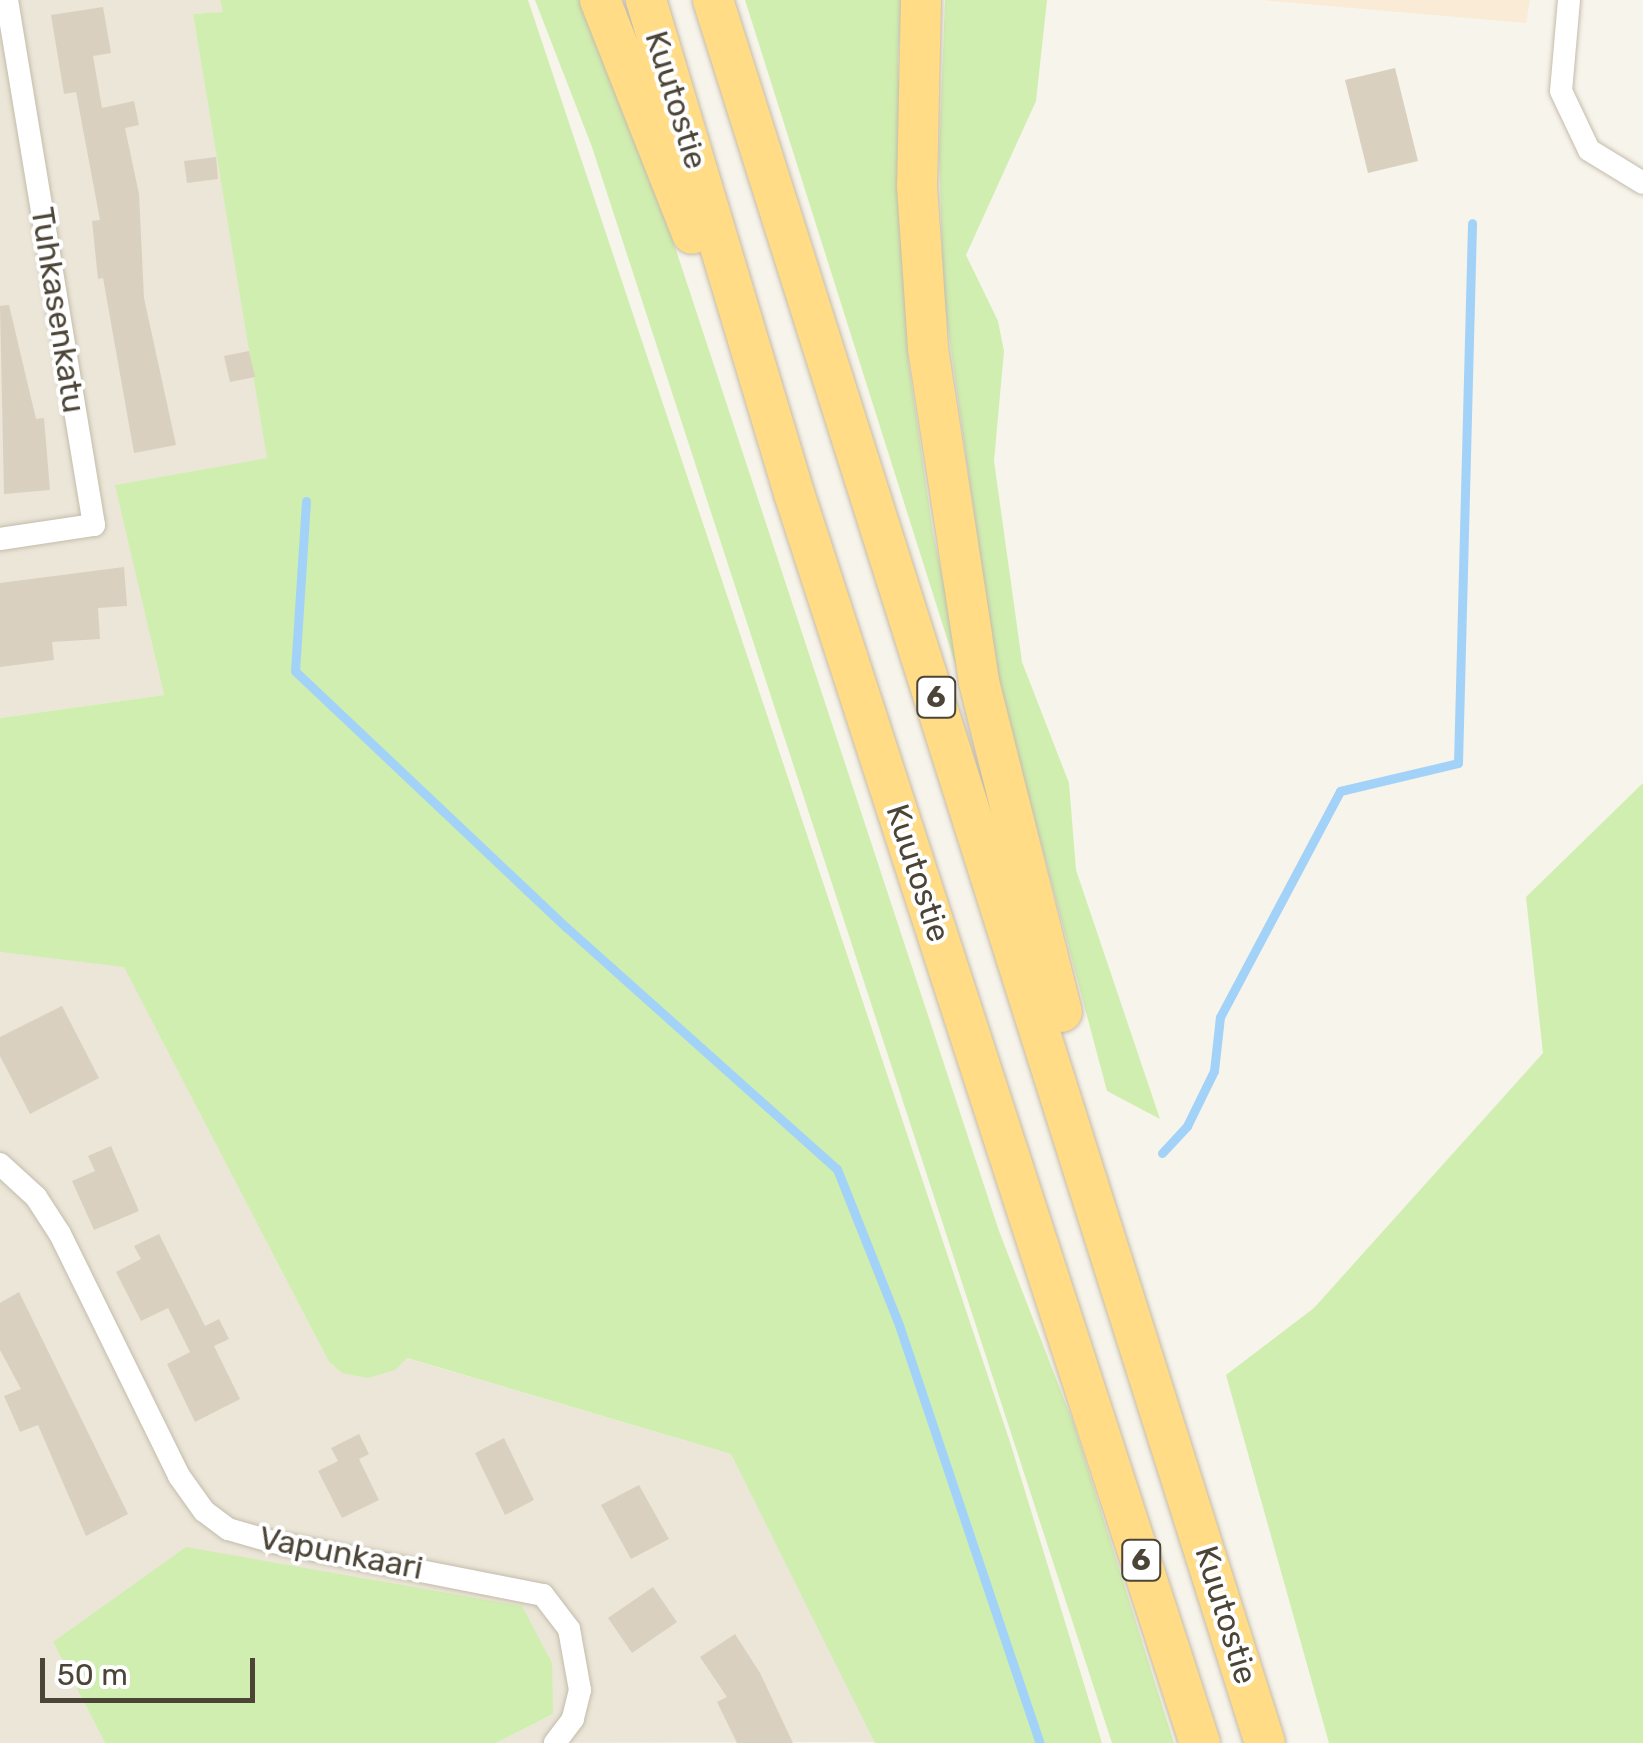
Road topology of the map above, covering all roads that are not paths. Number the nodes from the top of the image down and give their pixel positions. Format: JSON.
{"nodes":[{"id":1,"x":7,"y":0,"type":"edge"},
{"id":2,"x":600,"y":0,"type":"edge"},
{"id":3,"x":646,"y":0,"type":"edge"},
{"id":4,"x":714,"y":0,"type":"edge"},
{"id":5,"x":922,"y":0,"type":"edge"},
{"id":6,"x":1569,"y":0,"type":"edge"},
{"id":7,"x":1643,"y":183,"type":"edge"},
{"id":8,"x":794,"y":493,"type":"junction"},
{"id":9,"x":0,"y":539,"type":"edge"},
{"id":10,"x":0,"y":1164,"type":"edge"},
{"id":11,"x":1158,"y":1394,"type":"junction"},
{"id":12,"x":555,"y":1743,"type":"edge"},
{"id":13,"x":1200,"y":1743,"type":"edge"},
{"id":14,"x":1265,"y":1743,"type":"edge"}],
"edges":[{"from":1,"to":9,"type":"street","name":"Tuhkasenkatu"},
{"from":2,"to":8,"type":"highway"},
{"from":3,"to":8,"type":"highway","name":"Kuutostie","number":"6"},
{"from":4,"to":11,"type":"highway","name":"Kuutostie","number":"6"},
{"from":5,"to":11,"type":"highway"},
{"from":6,"to":7,"type":"street"},
{"from":8,"to":13,"type":"highway","name":"Kuutostie","number":"6"},
{"from":10,"to":12,"type":"street","name":"Vapunkaari"},
{"from":11,"to":14,"type":"highway","name":"Kuutostie","number":"6"}]}
